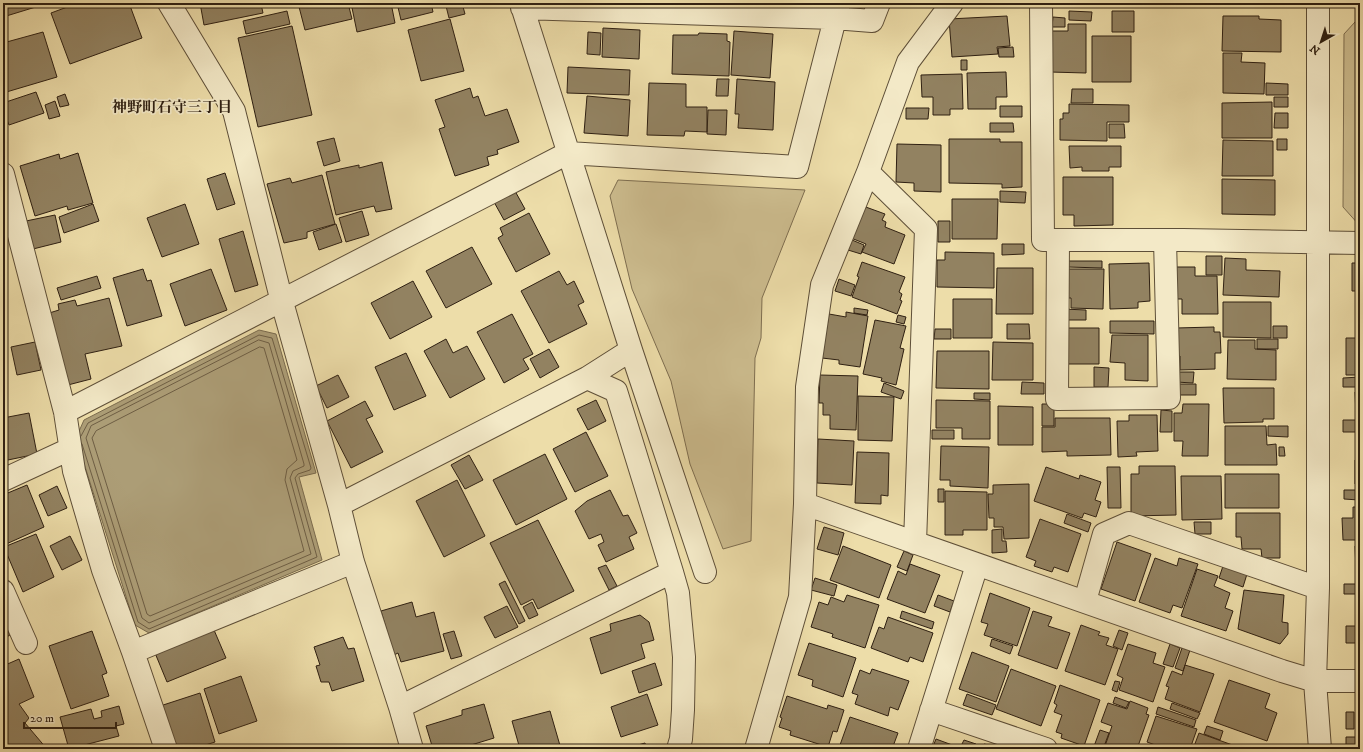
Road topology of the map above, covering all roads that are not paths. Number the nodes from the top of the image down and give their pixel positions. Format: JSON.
{"nodes":[{"id":1,"x":169,"y":3,"type":"edge"},
{"id":2,"x":879,"y":3,"type":"edge"},
{"id":3,"x":952,"y":3,"type":"edge"},
{"id":4,"x":1041,"y":3,"type":"edge"},
{"id":5,"x":1318,"y":3,"type":"edge"},
{"id":6,"x":522,"y":5,"type":"edge"},
{"id":7,"x":837,"y":11,"type":"edge"},
{"id":8,"x":568,"y":154,"type":"junction"},
{"id":9,"x":868,"y":172,"type":"junction"},
{"id":10,"x":3,"y":174,"type":"edge"},
{"id":11,"x":11,"y":235,"type":"edge"},
{"id":12,"x":1165,"y":240,"type":"junction"},
{"id":13,"x":1058,"y":241,"type":"junction"},
{"id":14,"x":1317,"y":241,"type":"junction"},
{"id":15,"x":1360,"y":243,"type":"edge"},
{"id":16,"x":282,"y":302,"type":"junction"},
{"id":17,"x":631,"y":350,"type":"junction"},
{"id":18,"x":587,"y":378,"type":"junction"},
{"id":19,"x":66,"y":412,"type":"junction"},
{"id":20,"x":70,"y":449,"type":"junction"},
{"id":21,"x":3,"y":480,"type":"edge"},
{"id":22,"x":806,"y":504,"type":"junction"},
{"id":23,"x":339,"y":505,"type":"junction"},
{"id":24,"x":915,"y":542,"type":"junction"},
{"id":25,"x":353,"y":562,"type":"junction"},
{"id":26,"x":977,"y":565,"type":"junction"},
{"id":27,"x":672,"y":572,"type":"junction"},
{"id":28,"x":705,"y":572,"type":"dead end"},
{"id":29,"x":1318,"y":588,"type":"junction"},
{"id":30,"x":3,"y":591,"type":"edge"},
{"id":31,"x":1085,"y":601,"type":"junction"},
{"id":32,"x":26,"y":643,"type":"dead end"},
{"id":33,"x":134,"y":652,"type":"junction"},
{"id":34,"x":1315,"y":681,"type":"junction"},
{"id":35,"x":1360,"y":681,"type":"edge"},
{"id":36,"x":400,"y":707,"type":"junction"},
{"id":37,"x":931,"y":710,"type":"junction"},
{"id":38,"x":166,"y":749,"type":"edge"},
{"id":39,"x":412,"y":749,"type":"edge"},
{"id":40,"x":678,"y":749,"type":"edge"},
{"id":41,"x":756,"y":749,"type":"edge"},
{"id":42,"x":919,"y":749,"type":"edge"},
{"id":43,"x":1046,"y":749,"type":"edge"},
{"id":44,"x":1320,"y":749,"type":"edge"}],
"edges":[{"from":1,"to":16,"type":"street"},
{"from":2,"to":7,"type":"street"},
{"from":3,"to":9,"type":"street"},
{"from":4,"to":13,"type":"street"},
{"from":5,"to":14,"type":"street"},
{"from":6,"to":7,"type":"street"},
{"from":6,"to":8,"type":"street"},
{"from":7,"to":8,"type":"street"},
{"from":8,"to":16,"type":"street"},
{"from":8,"to":17,"type":"street"},
{"from":9,"to":22,"type":"street"},
{"from":9,"to":24,"type":"street"},
{"from":10,"to":11,"type":"street"},
{"from":11,"to":19,"type":"street"},
{"from":12,"to":13,"type":"street"},
{"from":12,"to":13,"type":"street"},
{"from":12,"to":14,"type":"street"},
{"from":14,"to":15,"type":"street"},
{"from":14,"to":29,"type":"street"},
{"from":16,"to":19,"type":"street"},
{"from":16,"to":23,"type":"street"},
{"from":17,"to":18,"type":"street"},
{"from":17,"to":28,"type":"street"},
{"from":18,"to":23,"type":"street"},
{"from":18,"to":27,"type":"street"},
{"from":19,"to":20,"type":"street"},
{"from":20,"to":21,"type":"street"},
{"from":20,"to":33,"type":"street"},
{"from":22,"to":24,"type":"street"},
{"from":22,"to":41,"type":"street"},
{"from":23,"to":25,"type":"street"},
{"from":24,"to":26,"type":"street"},
{"from":25,"to":33,"type":"street"},
{"from":25,"to":36,"type":"street"},
{"from":26,"to":31,"type":"street"},
{"from":26,"to":37,"type":"street"},
{"from":27,"to":36,"type":"street"},
{"from":27,"to":40,"type":"street"},
{"from":29,"to":31,"type":"street"},
{"from":29,"to":34,"type":"street"},
{"from":30,"to":32,"type":"street"},
{"from":31,"to":34,"type":"street"},
{"from":33,"to":38,"type":"street"},
{"from":34,"to":35,"type":"street"},
{"from":34,"to":44,"type":"street"},
{"from":36,"to":39,"type":"street"},
{"from":37,"to":42,"type":"street"},
{"from":37,"to":43,"type":"street"}]}
